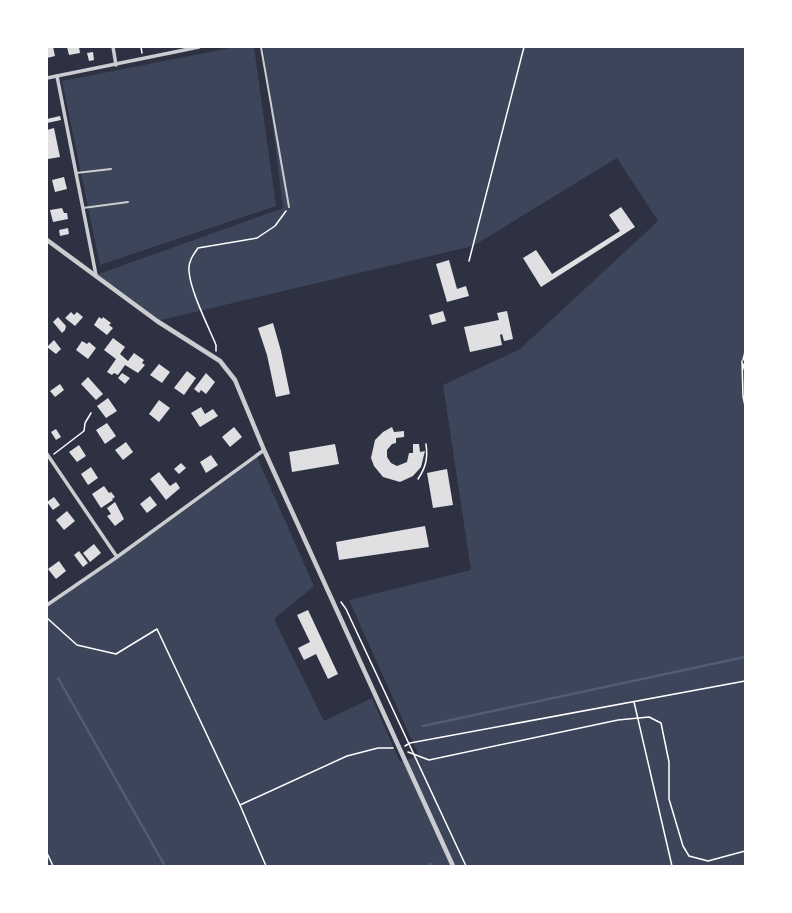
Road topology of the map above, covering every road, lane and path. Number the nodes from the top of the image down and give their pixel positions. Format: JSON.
{"nodes":[{"id":1,"x":113,"y":47,"type":"edge"},
{"id":2,"x":198,"y":47,"type":"edge"},
{"id":3,"x":261,"y":47,"type":"edge"},
{"id":4,"x":524,"y":47,"type":"edge"},
{"id":5,"x":116,"y":64,"type":"junction"},
{"id":6,"x":57,"y":76,"type":"junction"},
{"id":7,"x":47,"y":78,"type":"edge"},
{"id":8,"x":111,"y":169,"type":"dead end"},
{"id":9,"x":76,"y":174,"type":"junction"},
{"id":10,"x":128,"y":202,"type":"dead end"},
{"id":11,"x":289,"y":207,"type":"joint"},
{"id":12,"x":83,"y":208,"type":"junction"},
{"id":13,"x":47,"y":240,"type":"edge"},
{"id":14,"x":469,"y":261,"type":"dead end"},
{"id":15,"x":96,"y":275,"type":"junction"},
{"id":16,"x":216,"y":351,"type":"dead end"},
{"id":17,"x":745,"y":352,"type":"edge"},
{"id":18,"x":742,"y":361,"type":"junction"},
{"id":19,"x":745,"y":372,"type":"edge"},
{"id":20,"x":744,"y":396,"type":"edge"},
{"id":21,"x":745,"y":406,"type":"edge"},
{"id":22,"x":91,"y":413,"type":"dead end"},
{"id":23,"x":426,"y":444,"type":"dead end"},
{"id":24,"x":264,"y":450,"type":"junction"},
{"id":25,"x":48,"y":456,"type":"edge"},
{"id":26,"x":418,"y":479,"type":"dead end"},
{"id":27,"x":117,"y":557,"type":"junction"},
{"id":28,"x":337,"y":598,"type":"dead end"},
{"id":29,"x":47,"y":605,"type":"edge"},
{"id":30,"x":745,"y":681,"type":"edge"},
{"id":31,"x":634,"y":701,"type":"junction"},
{"id":32,"x":410,"y":743,"type":"junction"},
{"id":33,"x":400,"y":748,"type":"junction"},
{"id":34,"x":240,"y":806,"type":"dead end"},
{"id":35,"x":47,"y":854,"type":"edge"},
{"id":36,"x":53,"y":866,"type":"edge"},
{"id":37,"x":266,"y":866,"type":"edge"},
{"id":38,"x":453,"y":866,"type":"edge"},
{"id":39,"x":466,"y":866,"type":"edge"},
{"id":40,"x":672,"y":866,"type":"edge"}],
"edges":[{"from":1,"to":5,"type":"street"},
{"from":2,"to":5,"type":"street"},
{"from":3,"to":11,"type":"lane"},
{"from":4,"to":14,"type":"path"},
{"from":5,"to":6,"type":"street"},
{"from":6,"to":7,"type":"street"},
{"from":6,"to":9,"type":"street"},
{"from":8,"to":9,"type":"lane"},
{"from":9,"to":12,"type":"street"},
{"from":10,"to":12,"type":"lane"},
{"from":11,"to":16,"type":"path"},
{"from":12,"to":15,"type":"street"},
{"from":13,"to":15,"type":"street"},
{"from":15,"to":24,"type":"street"},
{"from":17,"to":18,"type":"path"},
{"from":18,"to":19,"type":"path"},
{"from":18,"to":20,"type":"path"},
{"from":20,"to":21,"type":"path"},
{"from":22,"to":25,"type":"path"},
{"from":23,"to":26,"type":"path"},
{"from":24,"to":27,"type":"street"},
{"from":24,"to":33,"type":"street"},
{"from":25,"to":27,"type":"street"},
{"from":27,"to":29,"type":"street"},
{"from":28,"to":32,"type":"path"},
{"from":30,"to":31,"type":"path"},
{"from":31,"to":32,"type":"path"},
{"from":31,"to":40,"type":"path"},
{"from":32,"to":33,"type":"path"},
{"from":32,"to":39,"type":"path"},
{"from":33,"to":38,"type":"street"},
{"from":34,"to":37,"type":"path"},
{"from":35,"to":36,"type":"path"}]}
